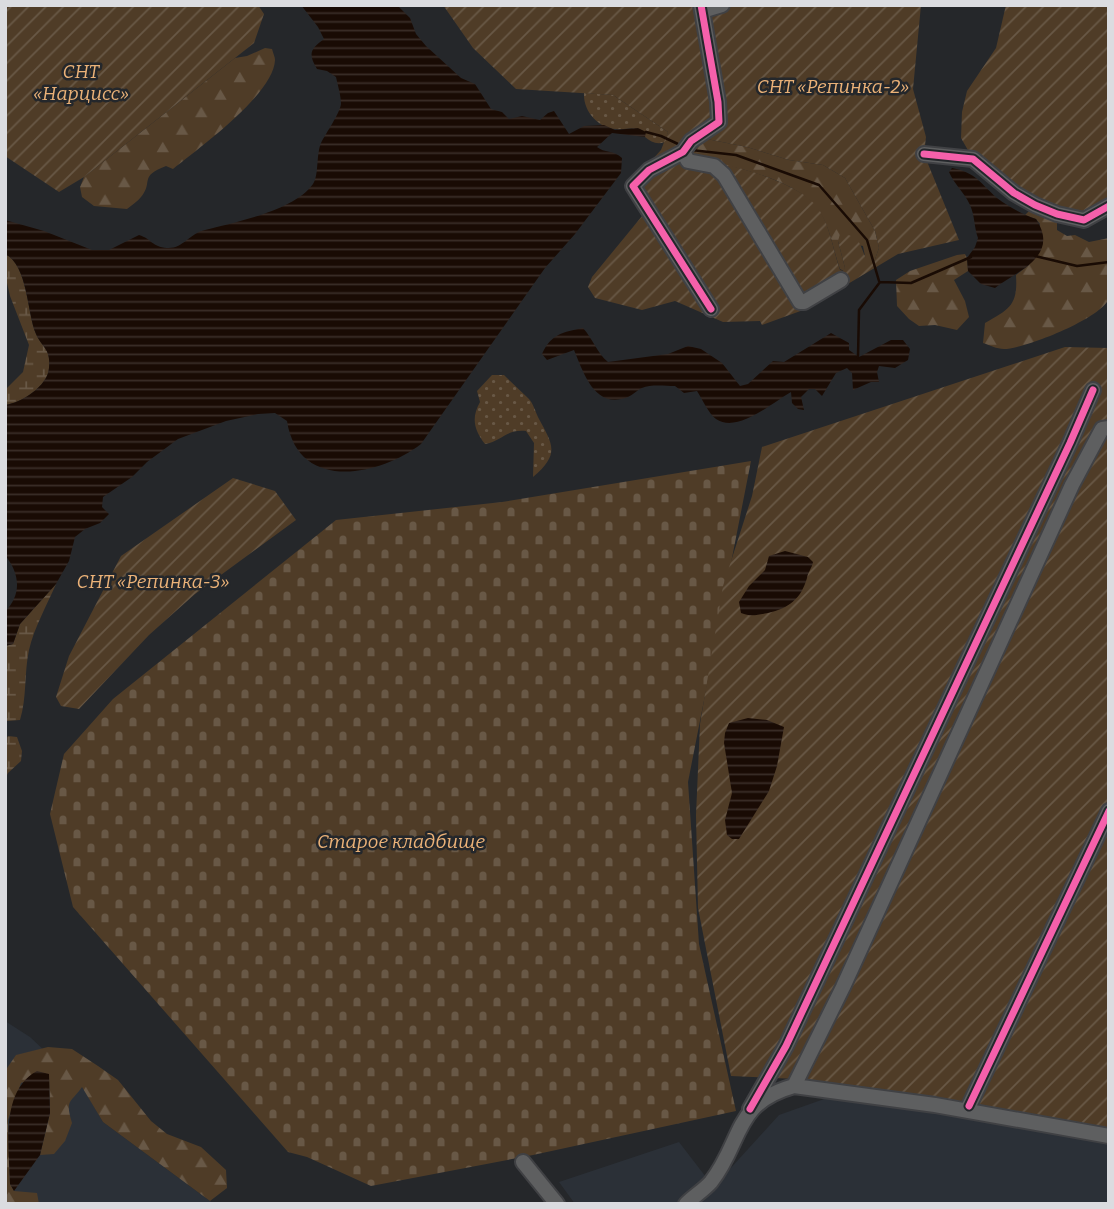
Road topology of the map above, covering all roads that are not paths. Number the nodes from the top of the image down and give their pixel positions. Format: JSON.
{"nodes":[{"id":1,"x":722,"y":5,"type":"edge"},
{"id":2,"x":702,"y":8,"type":"edge"},
{"id":3,"x":683,"y":152,"type":"junction"},
{"id":4,"x":924,"y":154,"type":"dead end"},
{"id":5,"x":1109,"y":206,"type":"edge"},
{"id":6,"x":841,"y":280,"type":"dead end"},
{"id":7,"x":712,"y":309,"type":"dead end"},
{"id":8,"x":1093,"y":390,"type":"dead end"},
{"id":9,"x":1109,"y":428,"type":"edge"},
{"id":10,"x":1109,"y":811,"type":"edge"},
{"id":11,"x":794,"y":1086,"type":"junction"},
{"id":12,"x":969,"y":1106,"type":"dead end"},
{"id":13,"x":750,"y":1110,"type":"junction"},
{"id":14,"x":1109,"y":1136,"type":"edge"},
{"id":15,"x":523,"y":1161,"type":"dead end"},
{"id":16,"x":557,"y":1204,"type":"edge"},
{"id":17,"x":686,"y":1204,"type":"edge"}],
"edges":[{"from":1,"to":2,"type":"street"},
{"from":2,"to":3,"type":"street"},
{"from":3,"to":6,"type":"street"},
{"from":3,"to":7,"type":"street"},
{"from":4,"to":5,"type":"street"},
{"from":8,"to":13,"type":"street"},
{"from":9,"to":11,"type":"street"},
{"from":10,"to":12,"type":"street"},
{"from":11,"to":13,"type":"street"},
{"from":11,"to":14,"type":"street"},
{"from":13,"to":17,"type":"street"},
{"from":15,"to":16,"type":"street"}]}
